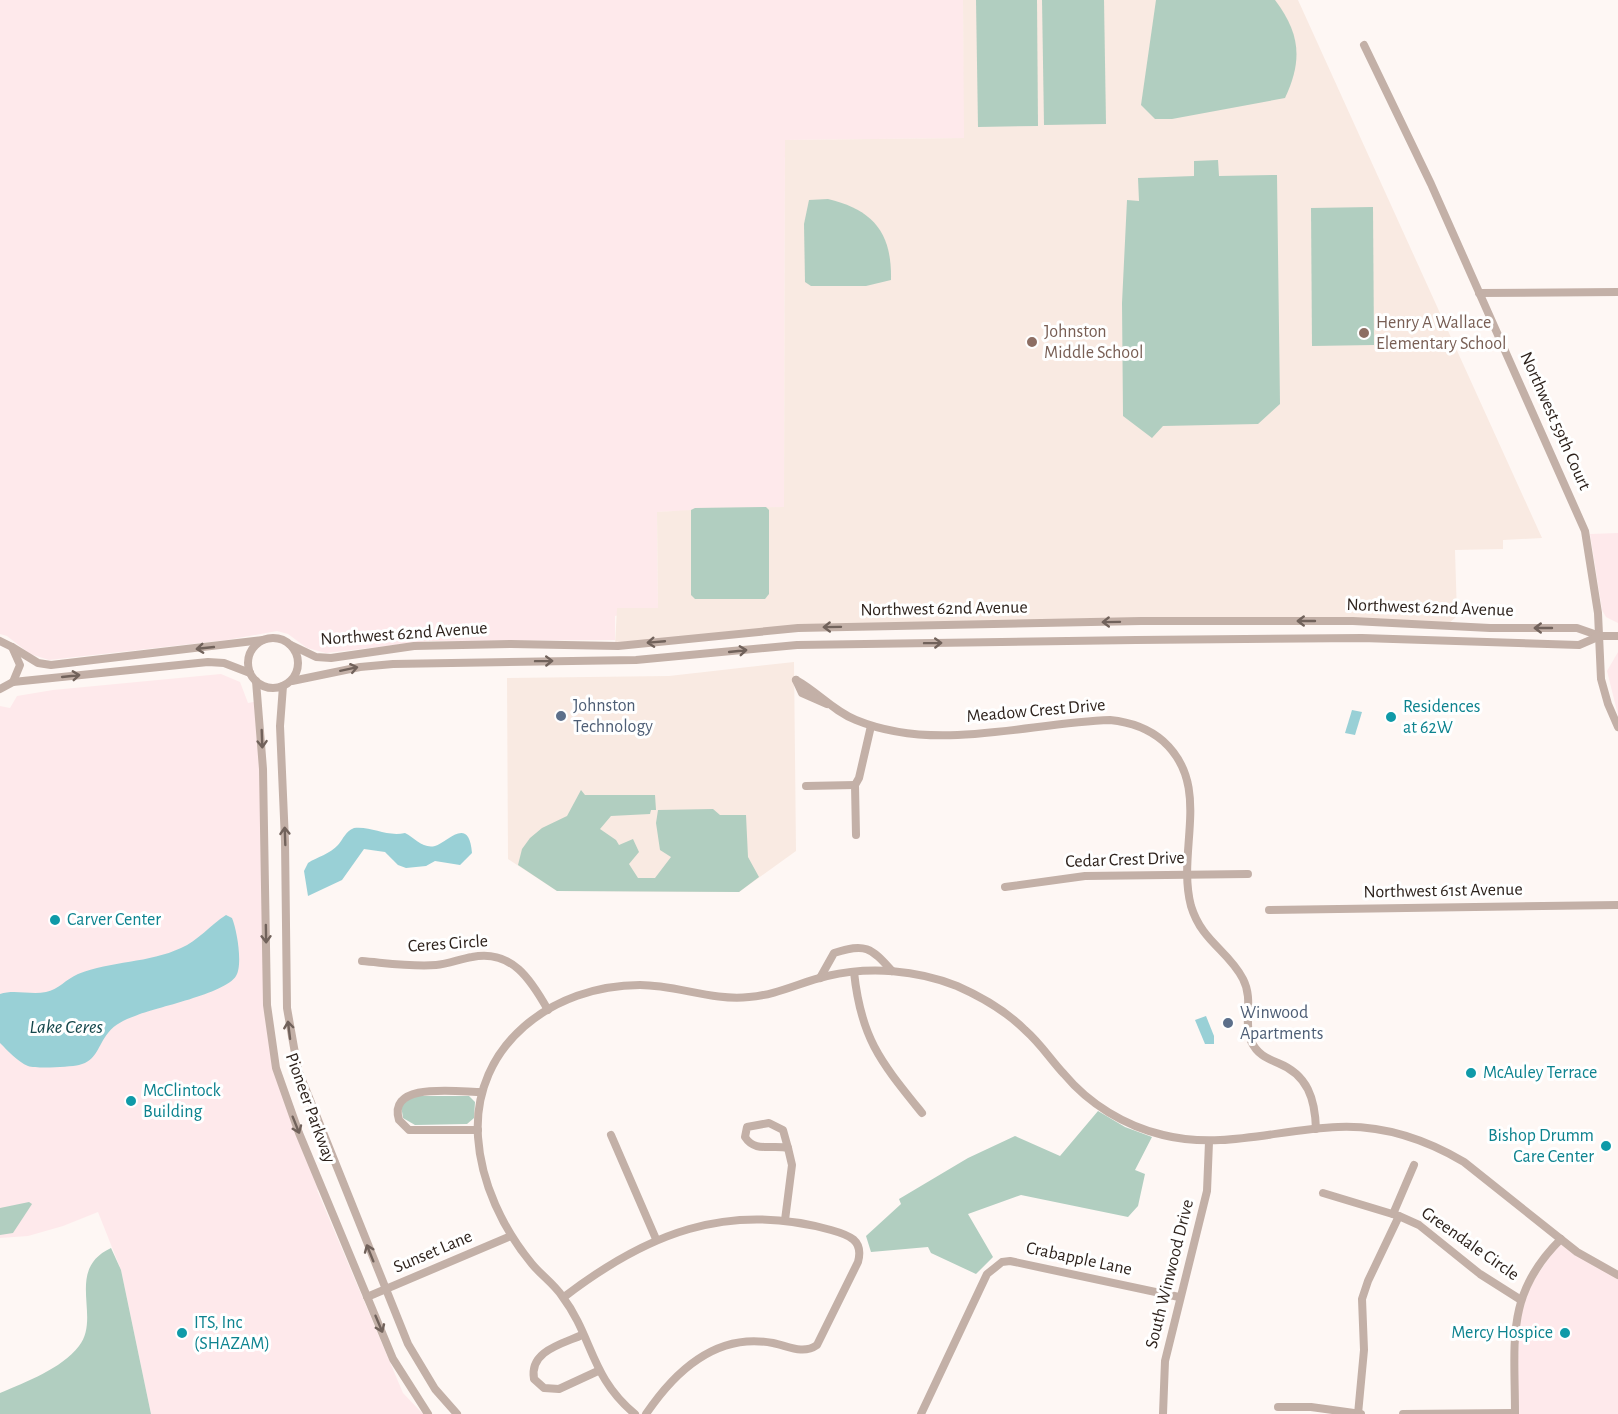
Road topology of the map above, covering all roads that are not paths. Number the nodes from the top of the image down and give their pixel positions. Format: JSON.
{"nodes":[{"id":1,"x":1364,"y":45,"type":"dead end"},
{"id":2,"x":1618,"y":292,"type":"edge"},
{"id":3,"x":1479,"y":293,"type":"junction"},
{"id":4,"x":1600,"y":636,"type":"junction"},
{"id":5,"x":1618,"y":636,"type":"edge"},
{"id":6,"x":263,"y":640,"type":"junction"},
{"id":7,"x":0,"y":641,"type":"edge"},
{"id":8,"x":291,"y":645,"type":"junction"},
{"id":9,"x":12,"y":647,"type":"junction"},
{"id":10,"x":250,"y":673,"type":"junction"},
{"id":11,"x":256,"y":681,"type":"junction"},
{"id":12,"x":292,"y":681,"type":"junction"},
{"id":13,"x":13,"y":682,"type":"junction"},
{"id":14,"x":283,"y":686,"type":"junction"},
{"id":15,"x":0,"y":689,"type":"edge"},
{"id":16,"x":827,"y":704,"type":"dead end"},
{"id":17,"x":871,"y":726,"type":"junction"},
{"id":18,"x":1618,"y":727,"type":"edge"},
{"id":19,"x":855,"y":785,"type":"junction"},
{"id":20,"x":806,"y":786,"type":"dead end"},
{"id":21,"x":856,"y":836,"type":"dead end"},
{"id":22,"x":1187,"y":874,"type":"junction"},
{"id":23,"x":1248,"y":874,"type":"dead end"},
{"id":24,"x":1005,"y":887,"type":"dead end"},
{"id":25,"x":1618,"y":905,"type":"edge"},
{"id":26,"x":1269,"y":910,"type":"dead end"},
{"id":27,"x":362,"y":961,"type":"dead end"},
{"id":28,"x":892,"y":971,"type":"junction"},
{"id":29,"x":854,"y":972,"type":"junction"},
{"id":30,"x":820,"y":978,"type":"junction"},
{"id":31,"x":548,"y":1010,"type":"junction"},
{"id":32,"x":482,"y":1092,"type":"junction"},
{"id":33,"x":922,"y":1113,"type":"dead end"},
{"id":34,"x":1316,"y":1129,"type":"junction"},
{"id":35,"x":478,"y":1130,"type":"junction"},
{"id":36,"x":611,"y":1135,"type":"dead end"},
{"id":37,"x":1209,"y":1142,"type":"junction"},
{"id":38,"x":788,"y":1148,"type":"junction"},
{"id":39,"x":1414,"y":1165,"type":"dead end"},
{"id":40,"x":1323,"y":1193,"type":"dead end"},
{"id":41,"x":1396,"y":1215,"type":"junction"},
{"id":42,"x":785,"y":1220,"type":"junction"},
{"id":43,"x":511,"y":1236,"type":"junction"},
{"id":44,"x":656,"y":1239,"type":"junction"},
{"id":45,"x":1561,"y":1239,"type":"junction"},
{"id":46,"x":1618,"y":1275,"type":"edge"},
{"id":47,"x":386,"y":1289,"type":"junction"},
{"id":48,"x":367,"y":1297,"type":"junction"},
{"id":49,"x":564,"y":1297,"type":"junction"},
{"id":50,"x":1179,"y":1297,"type":"junction"},
{"id":51,"x":1521,"y":1300,"type":"junction"},
{"id":52,"x":582,"y":1335,"type":"junction"},
{"id":53,"x":598,"y":1371,"type":"junction"},
{"id":54,"x":1278,"y":1407,"type":"dead end"},
{"id":55,"x":447,"y":1411,"type":"edge"},
{"id":56,"x":1515,"y":1413,"type":"edge"},
{"id":57,"x":428,"y":1414,"type":"edge"},
{"id":58,"x":457,"y":1414,"type":"edge"},
{"id":59,"x":635,"y":1414,"type":"edge"},
{"id":60,"x":646,"y":1414,"type":"edge"},
{"id":61,"x":921,"y":1414,"type":"edge"},
{"id":62,"x":1162,"y":1414,"type":"edge"},
{"id":63,"x":1359,"y":1414,"type":"edge"},
{"id":64,"x":1403,"y":1414,"type":"edge"}],
"edges":[{"from":1,"to":3,"type":"street","name":"Northwest 59th Court"},
{"from":2,"to":3,"type":"street"},
{"from":3,"to":4,"type":"street","name":"Northwest 59th Court"},
{"from":4,"to":5,"type":"street","name":"Northwest 62nd Avenue"},
{"from":4,"to":8,"type":"street","name":"Northwest 62nd Avenue","one_way":true},
{"from":12,"to":4,"type":"street","name":"Northwest 62nd Avenue","one_way":true},
{"from":4,"to":18,"type":"street","name":"Northwest 59th Court"},
{"from":6,"to":8,"type":"street"},
{"from":6,"to":9,"type":"street","one_way":true},
{"from":6,"to":10,"type":"street"},
{"from":7,"to":9,"type":"street"},
{"from":8,"to":12,"type":"street"},
{"from":9,"to":13,"type":"street"},
{"from":10,"to":11,"type":"street"},
{"from":13,"to":10,"type":"street","one_way":true},
{"from":11,"to":14,"type":"street"},
{"from":11,"to":48,"type":"street","name":"Pioneer Parkway","one_way":true},
{"from":12,"to":14,"type":"street"},
{"from":13,"to":15,"type":"street"},
{"from":47,"to":14,"type":"street","name":"Pioneer Parkway","one_way":true},
{"from":16,"to":17,"type":"street","name":"Meadow Crest Drive"},
{"from":17,"to":19,"type":"street"},
{"from":17,"to":22,"type":"street","name":"Meadow Crest Drive"},
{"from":19,"to":20,"type":"street"},
{"from":19,"to":21,"type":"street"},
{"from":22,"to":23,"type":"street","name":"Cedar Crest Drive"},
{"from":22,"to":24,"type":"street","name":"Cedar Crest Drive"},
{"from":22,"to":34,"type":"street","name":"Meadow Crest Drive"},
{"from":25,"to":26,"type":"street","name":"Northwest 61st Avenue"},
{"from":27,"to":31,"type":"street","name":"Ceres Circle"},
{"from":28,"to":29,"type":"street"},
{"from":28,"to":30,"type":"street"},
{"from":28,"to":37,"type":"street"},
{"from":29,"to":30,"type":"street"},
{"from":29,"to":33,"type":"street"},
{"from":30,"to":31,"type":"street"},
{"from":31,"to":32,"type":"street"},
{"from":32,"to":35,"type":"street"},
{"from":32,"to":35,"type":"street"},
{"from":34,"to":37,"type":"street"},
{"from":34,"to":45,"type":"street"},
{"from":35,"to":43,"type":"street"},
{"from":36,"to":44,"type":"street"},
{"from":37,"to":50,"type":"street","name":"South Winwood Drive"},
{"from":38,"to":38,"type":"street"},
{"from":38,"to":42,"type":"street"},
{"from":39,"to":41,"type":"street","name":"Greendale Circle"},
{"from":40,"to":41,"type":"street","name":"Greendale Circle"},
{"from":41,"to":51,"type":"street","name":"Greendale Circle"},
{"from":41,"to":63,"type":"street","name":"Greendale Circle"},
{"from":42,"to":44,"type":"street"},
{"from":42,"to":60,"type":"street"},
{"from":43,"to":47,"type":"street","name":"Sunset Lane"},
{"from":43,"to":49,"type":"street"},
{"from":44,"to":49,"type":"street"},
{"from":45,"to":46,"type":"street"},
{"from":45,"to":51,"type":"street"},
{"from":47,"to":48,"type":"street","name":"Sunset Lane"},
{"from":47,"to":55,"type":"street","name":"Pioneer Parkway"},
{"from":48,"to":57,"type":"street","name":"Pioneer Parkway","one_way":true},
{"from":49,"to":52,"type":"street"},
{"from":50,"to":61,"type":"street","name":"Crabapple Lane"},
{"from":50,"to":62,"type":"street","name":"South Winwood Drive"},
{"from":51,"to":56,"type":"street"},
{"from":52,"to":53,"type":"street"},
{"from":52,"to":53,"type":"street"},
{"from":53,"to":59,"type":"street"},
{"from":54,"to":63,"type":"street"},
{"from":55,"to":58,"type":"street","name":"Pioneer Parkway"},
{"from":56,"to":64,"type":"street"}]}
